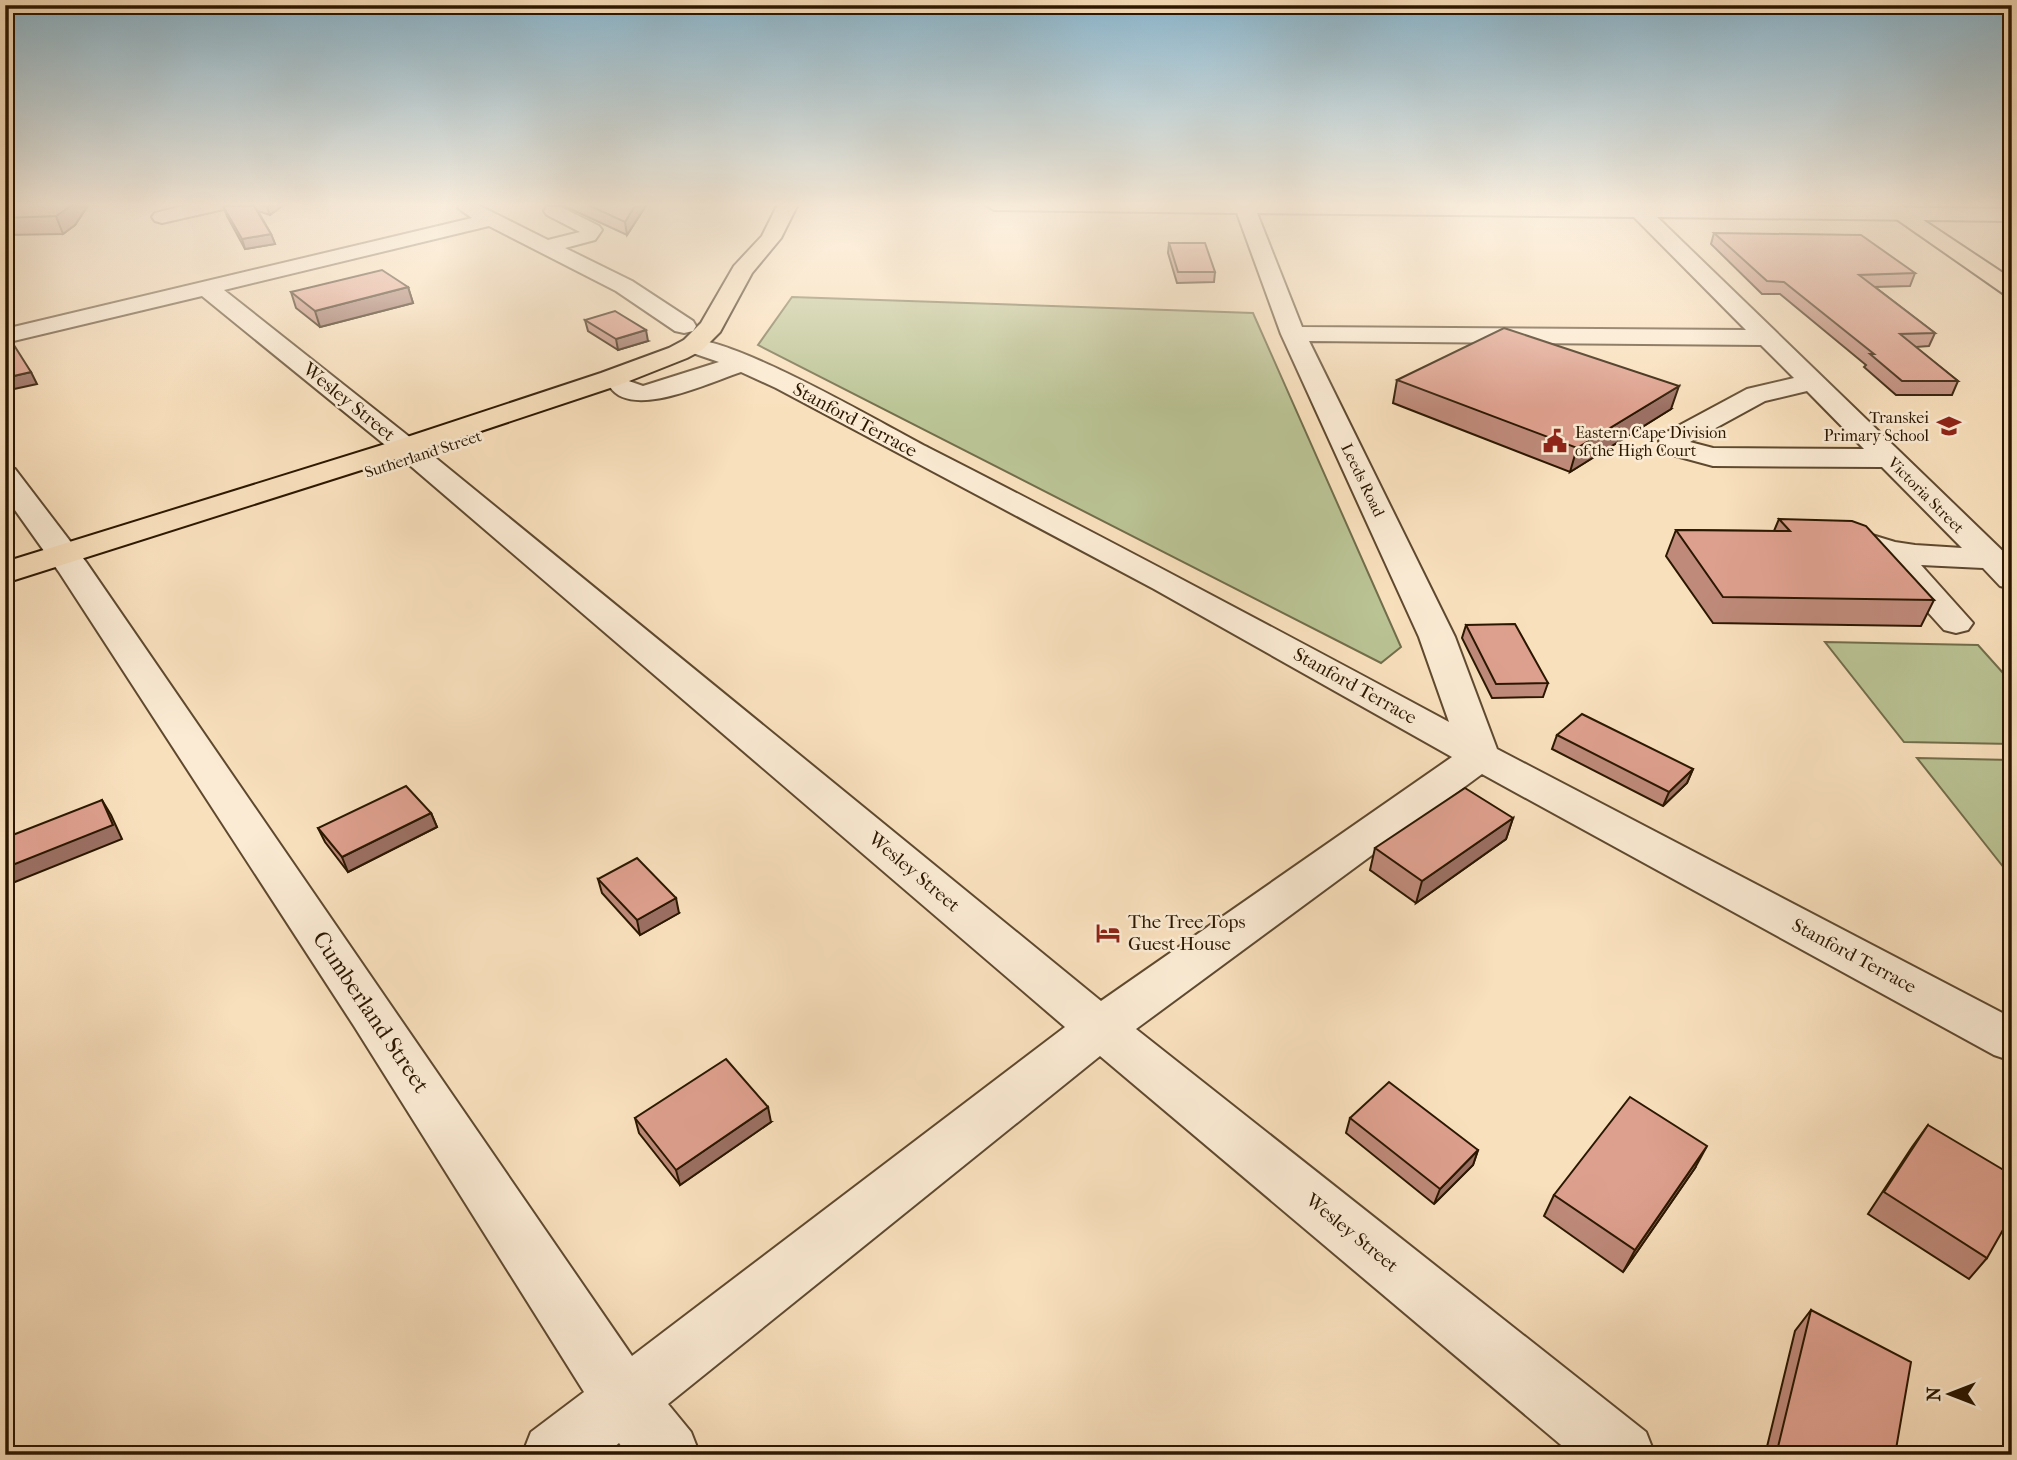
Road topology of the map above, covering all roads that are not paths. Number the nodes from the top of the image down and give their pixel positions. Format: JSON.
{"nodes":[{"id":1,"x":273,"y":272,"type":"edge"},
{"id":2,"x":596,"y":272,"type":"edge"},
{"id":3,"x":741,"y":272,"type":"edge"},
{"id":4,"x":765,"y":272,"type":"edge"},
{"id":5,"x":1270,"y":272,"type":"edge"},
{"id":6,"x":1701,"y":272,"type":"edge"},
{"id":7,"x":1987,"y":272,"type":"edge"},
{"id":8,"x":762,"y":282,"type":"dead end"},
{"id":9,"x":207,"y":288,"type":"junction"},
{"id":10,"x":2012,"y":289,"type":"edge"},
{"id":11,"x":1293,"y":334,"type":"junction"},
{"id":12,"x":5,"y":336,"type":"edge"},
{"id":13,"x":1768,"y":338,"type":"junction"},
{"id":14,"x":713,"y":344,"type":"junction"},
{"id":15,"x":1812,"y":382,"type":"junction"},
{"id":16,"x":410,"y":451,"type":"junction"},
{"id":17,"x":1889,"y":458,"type":"junction"},
{"id":18,"x":5,"y":475,"type":"edge"},
{"id":19,"x":1813,"y":532,"type":"edge"},
{"id":20,"x":1890,"y":551,"type":"junction"},
{"id":21,"x":69,"y":561,"type":"junction"},
{"id":22,"x":2001,"y":569,"type":"edge"},
{"id":23,"x":5,"y":573,"type":"edge"},
{"id":24,"x":5,"y":592,"type":"edge"},
{"id":25,"x":1956,"y":623,"type":"dead end"},
{"id":26,"x":1480,"y":756,"type":"junction"},
{"id":27,"x":1100,"y":1028,"type":"junction"},
{"id":28,"x":2012,"y":1041,"type":"edge"},
{"id":29,"x":624,"y":1398,"type":"junction"},
{"id":30,"x":554,"y":1455,"type":"edge"},
{"id":31,"x":668,"y":1455,"type":"edge"},
{"id":32,"x":1623,"y":1455,"type":"edge"}],
"edges":[{"from":1,"to":9,"type":"street"},
{"from":2,"to":14,"type":"street","name":"Stanford Terrace"},
{"from":3,"to":14,"type":"main road","name":"Sutherland Street"},
{"from":4,"to":8,"type":"main road","name":"Sutherland Street"},
{"from":5,"to":11,"type":"street","name":"Leeds Road"},
{"from":6,"to":13,"type":"street","name":"Victoria Street"},
{"from":7,"to":10,"type":"main road"},
{"from":9,"to":12,"type":"street"},
{"from":9,"to":16,"type":"street","name":"Wesley Street"},
{"from":11,"to":13,"type":"street"},
{"from":11,"to":26,"type":"street","name":"Leeds Road"},
{"from":13,"to":15,"type":"street","name":"Victoria Street"},
{"from":14,"to":16,"type":"main road","name":"Sutherland Street"},
{"from":14,"to":16,"type":"main road","name":"Sutherland Street"},
{"from":14,"to":26,"type":"street","name":"Stanford Terrace"},
{"from":15,"to":17,"type":"street","name":"Victoria Street"},
{"from":15,"to":17,"type":"street"},
{"from":16,"to":21,"type":"main road","name":"Sutherland Street"},
{"from":16,"to":27,"type":"street","name":"Wesley Street"},
{"from":17,"to":22,"type":"street","name":"Victoria Street"},
{"from":18,"to":21,"type":"street","name":"Cumberland Street"},
{"from":19,"to":20,"type":"street"},
{"from":20,"to":22,"type":"street"},
{"from":20,"to":25,"type":"street"},
{"from":21,"to":23,"type":"main road","name":"Sutherland Street"},
{"from":21,"to":24,"type":"main road","name":"Sutherland Street"},
{"from":21,"to":29,"type":"street","name":"Cumberland Street"},
{"from":26,"to":27,"type":"street"},
{"from":26,"to":28,"type":"street","name":"Stanford Terrace"},
{"from":27,"to":29,"type":"street"},
{"from":27,"to":32,"type":"street","name":"Wesley Street"},
{"from":29,"to":30,"type":"street"},
{"from":29,"to":31,"type":"street","name":"Cumberland Street"}]}
